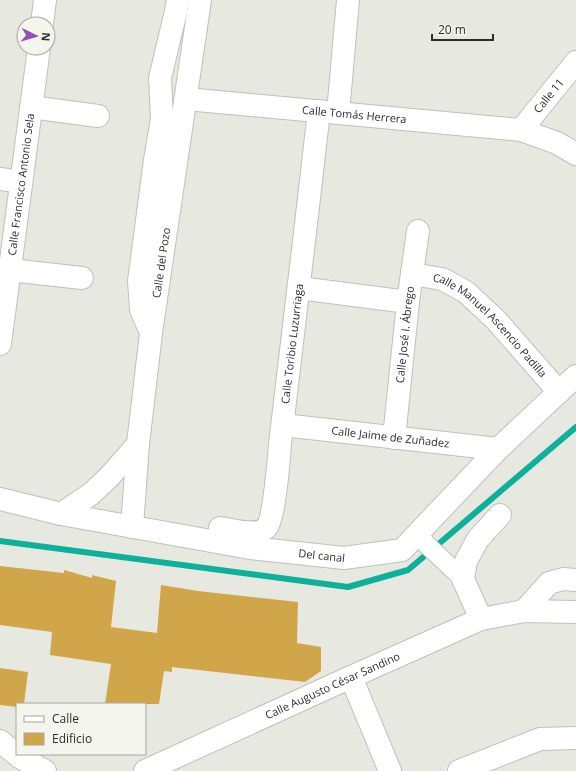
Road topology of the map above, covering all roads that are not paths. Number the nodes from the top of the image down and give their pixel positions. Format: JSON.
{"nodes":[{"id":1,"x":45,"y":0,"type":"edge"},
{"id":2,"x":178,"y":0,"type":"edge"},
{"id":3,"x":200,"y":0,"type":"edge"},
{"id":4,"x":348,"y":0,"type":"edge"},
{"id":5,"x":43,"y":16,"type":"edge"},
{"id":6,"x":38,"y":56,"type":"edge"},
{"id":7,"x":576,"y":62,"type":"edge"},
{"id":8,"x":186,"y":99,"type":"junction"},
{"id":9,"x":31,"y":106,"type":"junction"},
{"id":10,"x":328,"y":112,"type":"junction"},
{"id":11,"x":98,"y":116,"type":"dead end"},
{"id":12,"x":522,"y":130,"type":"junction"},
{"id":13,"x":576,"y":154,"type":"edge"},
{"id":14,"x":11,"y":180,"type":"edge"},
{"id":15,"x":418,"y":231,"type":"dead end"},
{"id":16,"x":10,"y":270,"type":"junction"},
{"id":17,"x":412,"y":274,"type":"junction"},
{"id":18,"x":82,"y":278,"type":"dead end"},
{"id":19,"x":299,"y":288,"type":"junction"},
{"id":20,"x":408,"y":302,"type":"junction"},
{"id":21,"x":151,"y":333,"type":"junction"},
{"id":22,"x":0,"y":344,"type":"edge"},
{"id":23,"x":576,"y":376,"type":"edge"},
{"id":24,"x":559,"y":392,"type":"junction"},
{"id":25,"x":282,"y":425,"type":"junction"},
{"id":26,"x":394,"y":438,"type":"junction"},
{"id":27,"x":138,"y":444,"type":"junction"},
{"id":28,"x":498,"y":449,"type":"junction"},
{"id":29,"x":0,"y":499,"type":"edge"},
{"id":30,"x":61,"y":514,"type":"junction"},
{"id":31,"x":500,"y":515,"type":"dead end"},
{"id":32,"x":132,"y":527,"type":"junction"},
{"id":33,"x":220,"y":528,"type":"dead end"},
{"id":34,"x":422,"y":538,"type":"junction"},
{"id":35,"x":463,"y":579,"type":"junction"},
{"id":36,"x":576,"y":580,"type":"edge"},
{"id":37,"x":524,"y":611,"type":"junction"},
{"id":38,"x":576,"y":612,"type":"edge"},
{"id":39,"x":481,"y":620,"type":"junction"},
{"id":40,"x":351,"y":677,"type":"junction"},
{"id":41,"x":576,"y":738,"type":"edge"},
{"id":42,"x":0,"y":741,"type":"edge"},
{"id":43,"x":23,"y":764,"type":"edge"},
{"id":44,"x":45,"y":771,"type":"edge"},
{"id":45,"x":145,"y":771,"type":"edge"},
{"id":46,"x":390,"y":771,"type":"edge"},
{"id":47,"x":459,"y":771,"type":"edge"}],
"edges":[{"from":1,"to":5,"type":"street"},
{"from":2,"to":21,"type":"street"},
{"from":3,"to":8,"type":"street","name":"Calle del Pozo"},
{"from":4,"to":10,"type":"street","name":"Calle Toribio Luzurriaga"},
{"from":6,"to":9,"type":"street","name":"Calle Francisco Antonio Sela"},
{"from":7,"to":12,"type":"street","name":"Calle 11"},
{"from":8,"to":10,"type":"street","name":"Calle Tomás Herrera"},
{"from":8,"to":21,"type":"street","name":"Calle del Pozo"},
{"from":9,"to":11,"type":"street"},
{"from":9,"to":14,"type":"street","name":"Calle Francisco Antonio Sela"},
{"from":10,"to":12,"type":"street","name":"Calle Tomás Herrera"},
{"from":10,"to":19,"type":"street","name":"Calle Toribio Luzurriaga"},
{"from":12,"to":13,"type":"street","name":"Calle Tomás Herrera"},
{"from":14,"to":16,"type":"street","name":"Calle Francisco Antonio Sela"},
{"from":15,"to":17,"type":"street","name":"Calle José I. Ábrego"},
{"from":16,"to":18,"type":"street"},
{"from":16,"to":22,"type":"street","name":"Calle Francisco Antonio Sela"},
{"from":17,"to":20,"type":"street","name":"Calle José I. Ábrego"},
{"from":17,"to":24,"type":"street","name":"Calle Manuel Ascencio Padilla"},
{"from":19,"to":20,"type":"street"},
{"from":19,"to":25,"type":"street","name":"Calle Toribio Luzurriaga"},
{"from":20,"to":26,"type":"street","name":"Calle José I. Ábrego"},
{"from":21,"to":27,"type":"street","name":"Calle del Pozo"},
{"from":23,"to":24,"type":"street","name":"Del canal"},
{"from":24,"to":28,"type":"street","name":"Del canal"},
{"from":25,"to":26,"type":"street","name":"Calle Jaime de Zuñadez"},
{"from":25,"to":33,"type":"street","name":"Calle Toribio Luzurriaga"},
{"from":26,"to":28,"type":"street","name":"Calle Jaime de Zuñadez"},
{"from":27,"to":30,"type":"street"},
{"from":27,"to":32,"type":"street","name":"Calle del Pozo"},
{"from":28,"to":34,"type":"street","name":"Del canal"},
{"from":29,"to":30,"type":"street","name":"Del canal"},
{"from":30,"to":32,"type":"street","name":"Del canal"},
{"from":31,"to":35,"type":"street"},
{"from":32,"to":34,"type":"street","name":"Del canal"},
{"from":34,"to":35,"type":"street"},
{"from":35,"to":39,"type":"street"},
{"from":36,"to":37,"type":"street"},
{"from":37,"to":38,"type":"street","name":"Calle Augusto César Sandino"},
{"from":37,"to":39,"type":"street","name":"Calle Augusto César Sandino"},
{"from":39,"to":40,"type":"street","name":"Calle Augusto César Sandino"},
{"from":40,"to":45,"type":"street","name":"Calle Augusto César Sandino"},
{"from":40,"to":46,"type":"street"},
{"from":41,"to":47,"type":"street"},
{"from":42,"to":43,"type":"street"},
{"from":43,"to":44,"type":"street"}]}
